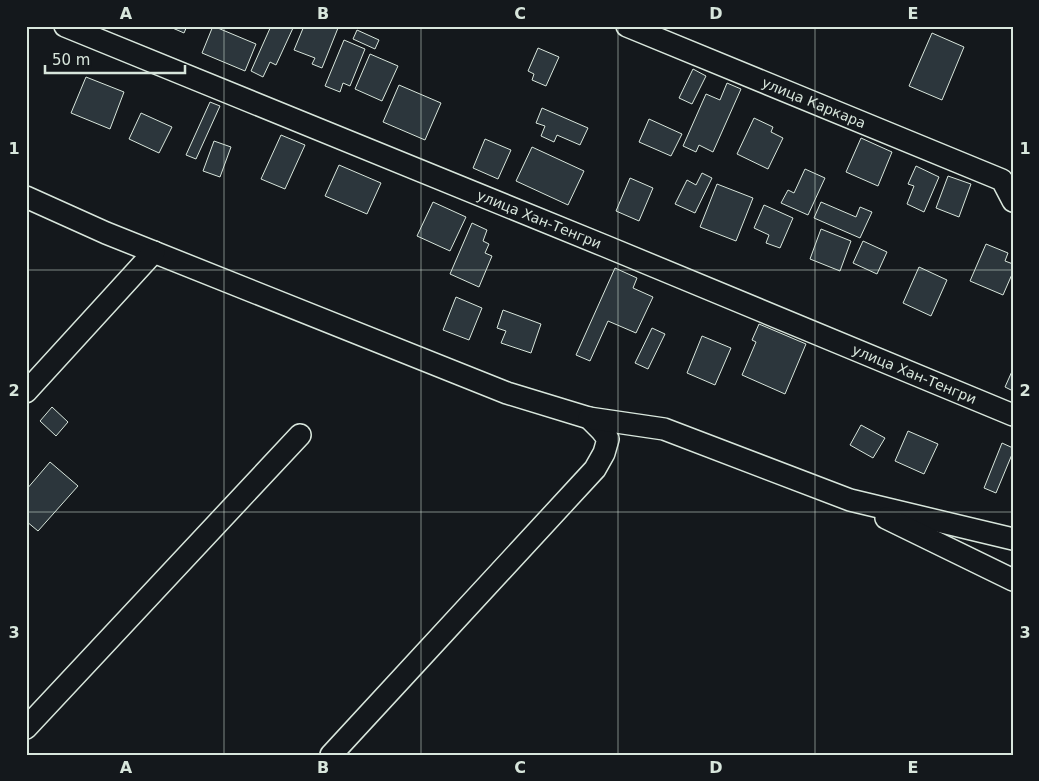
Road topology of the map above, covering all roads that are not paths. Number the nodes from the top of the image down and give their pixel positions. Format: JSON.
{"nodes":[{"id":1,"x":65,"y":26,"type":"edge"},
{"id":2,"x":627,"y":26,"type":"edge"},
{"id":3,"x":26,"y":198,"type":"edge"},
{"id":4,"x":1013,"y":201,"type":"edge"},
{"id":5,"x":154,"y":252,"type":"junction"},
{"id":6,"x":26,"y":392,"type":"edge"},
{"id":7,"x":1013,"y":415,"type":"edge"},
{"id":8,"x":589,"y":418,"type":"junction"},
{"id":9,"x":300,"y":435,"type":"dead end"},
{"id":10,"x":850,"y":500,"type":"junction"},
{"id":11,"x":1013,"y":539,"type":"edge"},
{"id":12,"x":1013,"y":580,"type":"edge"},
{"id":13,"x":26,"y":728,"type":"edge"},
{"id":14,"x":331,"y":755,"type":"edge"}],
"edges":[{"from":1,"to":7,"type":"street","name":"улица Хан-Тенгри"},
{"from":2,"to":4,"type":"street","name":"улица Каркара"},
{"from":3,"to":5,"type":"street"},
{"from":5,"to":6,"type":"street"},
{"from":5,"to":8,"type":"street"},
{"from":8,"to":10,"type":"street"},
{"from":8,"to":14,"type":"street"},
{"from":9,"to":13,"type":"street"},
{"from":10,"to":11,"type":"street"},
{"from":10,"to":12,"type":"street"}]}
